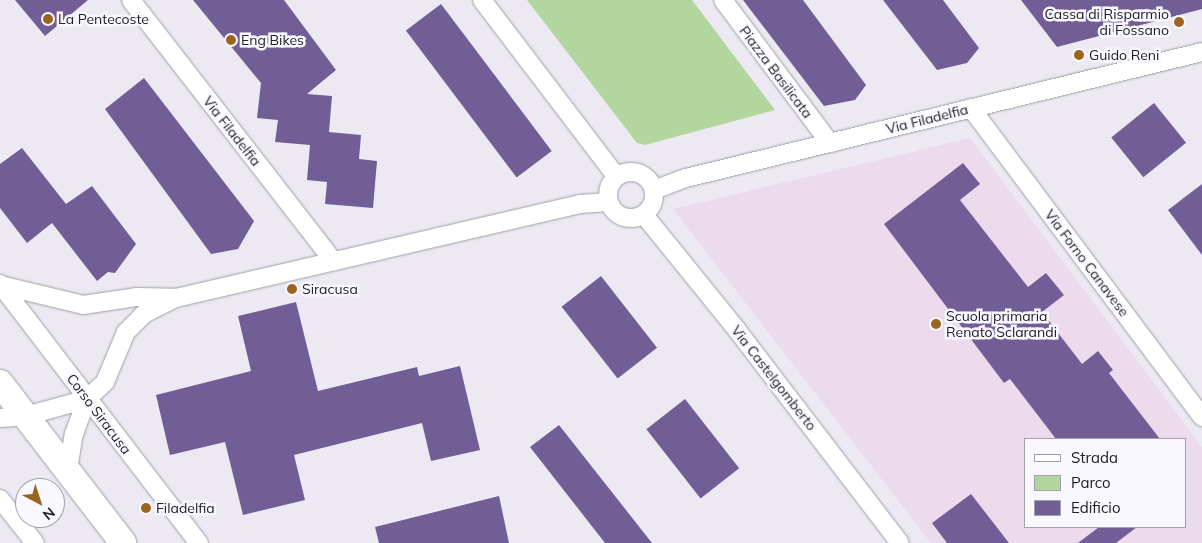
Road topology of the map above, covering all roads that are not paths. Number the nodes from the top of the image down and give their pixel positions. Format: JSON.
{"nodes":[{"id":1,"x":131,"y":0,"type":"edge"},
{"id":2,"x":482,"y":0,"type":"edge"},
{"id":3,"x":723,"y":0,"type":"edge"},
{"id":4,"x":1202,"y":52,"type":"edge"},
{"id":5,"x":972,"y":108,"type":"junction"},
{"id":6,"x":830,"y":143,"type":"junction"},
{"id":7,"x":616,"y":176,"type":"junction"},
{"id":8,"x":654,"y":190,"type":"junction"},
{"id":9,"x":608,"y":202,"type":"junction"},
{"id":10,"x":644,"y":215,"type":"junction"},
{"id":11,"x":334,"y":262,"type":"junction"},
{"id":12,"x":0,"y":285,"type":"edge"},
{"id":13,"x":176,"y":298,"type":"junction"},
{"id":14,"x":0,"y":382,"type":"edge"},
{"id":15,"x":87,"y":399,"type":"junction"},
{"id":16,"x":26,"y":416,"type":"junction"},
{"id":17,"x":1202,"y":417,"type":"edge"},
{"id":18,"x":0,"y":418,"type":"edge"},
{"id":19,"x":68,"y":470,"type":"junction"},
{"id":20,"x":0,"y":499,"type":"edge"},
{"id":21,"x":35,"y":543,"type":"edge"},
{"id":22,"x":123,"y":543,"type":"edge"},
{"id":23,"x":199,"y":543,"type":"edge"},
{"id":24,"x":900,"y":543,"type":"edge"}],
"edges":[{"from":1,"to":11,"type":"street","name":"Via Filadelfia"},
{"from":2,"to":7,"type":"street"},
{"from":3,"to":6,"type":"street","name":"Piazza Basilicata"},
{"from":4,"to":5,"type":"street","name":"Via Filadelfia"},
{"from":5,"to":6,"type":"street","name":"Via Filadelfia"},
{"from":5,"to":17,"type":"street","name":"Via Forno Canavese"},
{"from":6,"to":8,"type":"street","name":"Via Filadelfia"},
{"from":7,"to":8,"type":"street"},
{"from":7,"to":9,"type":"street"},
{"from":8,"to":10,"type":"street"},
{"from":9,"to":10,"type":"street"},
{"from":9,"to":11,"type":"street"},
{"from":10,"to":24,"type":"street","name":"Via Castelgomberto"},
{"from":11,"to":13,"type":"street"},
{"from":12,"to":13,"type":"street"},
{"from":12,"to":15,"type":"street","name":"Corso Siracusa"},
{"from":13,"to":15,"type":"street"},
{"from":14,"to":16,"type":"main road"},
{"from":15,"to":16,"type":"street"},
{"from":15,"to":19,"type":"street"},
{"from":15,"to":23,"type":"street","name":"Corso Siracusa"},
{"from":16,"to":18,"type":"street"},
{"from":16,"to":19,"type":"main road"},
{"from":19,"to":22,"type":"main road"},
{"from":20,"to":21,"type":"street"}]}
